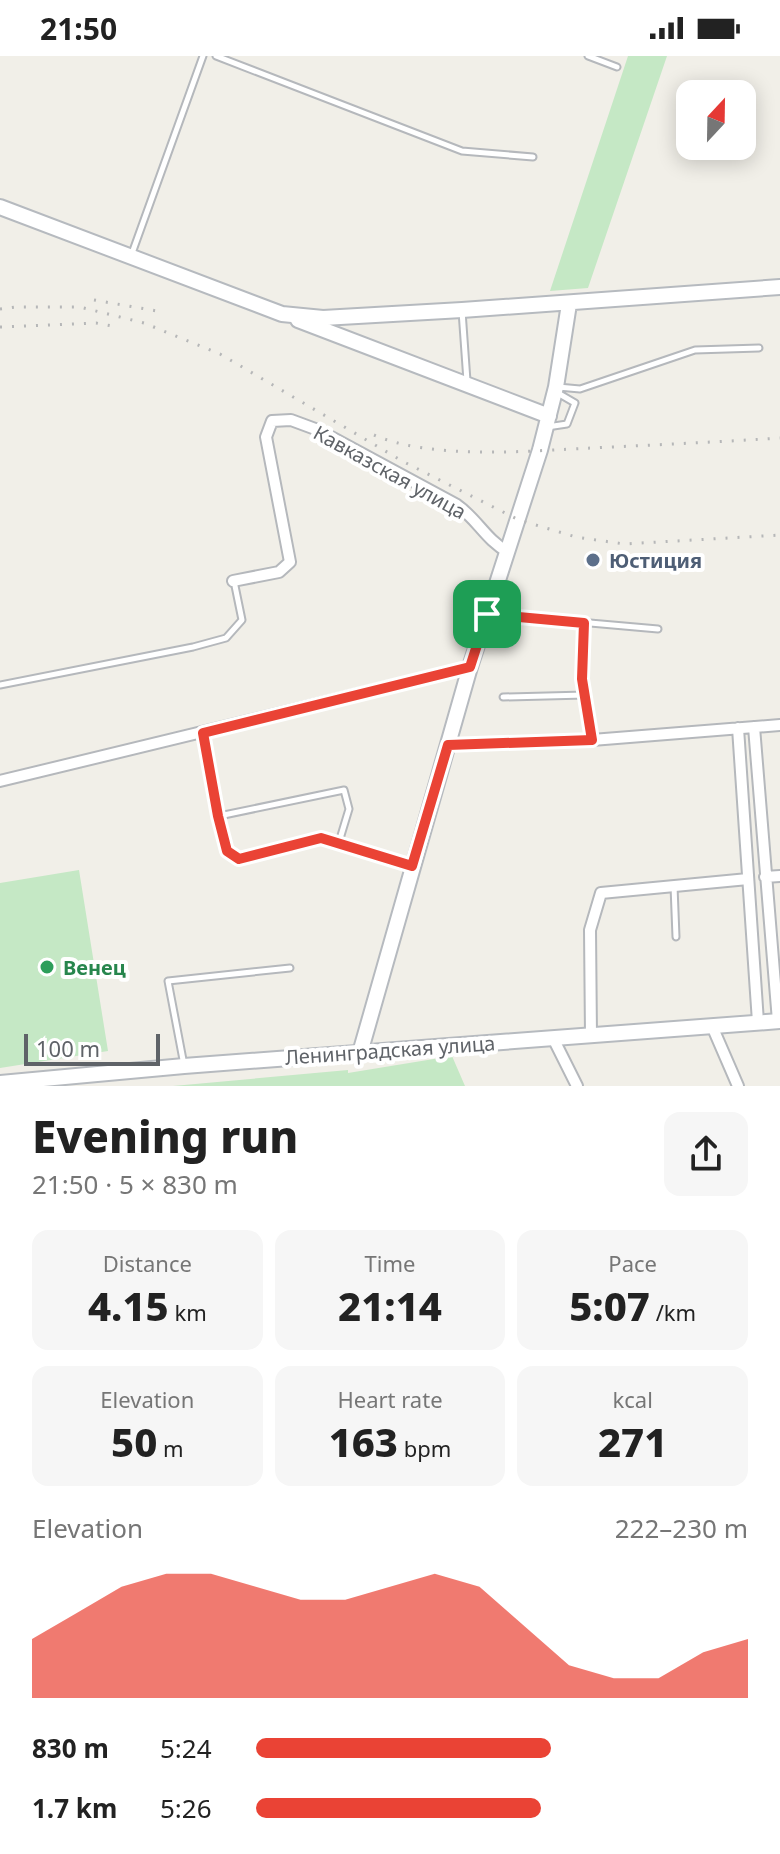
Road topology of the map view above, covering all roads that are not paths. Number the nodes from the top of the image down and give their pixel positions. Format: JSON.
{"nodes":[{"id":1,"x":203,"y":56,"type":"edge"},
{"id":2,"x":216,"y":56,"type":"edge"},
{"id":3,"x":588,"y":56,"type":"edge"},
{"id":4,"x":617,"y":67,"type":"dead end"},
{"id":5,"x":533,"y":157,"type":"dead end"},
{"id":6,"x":0,"y":207,"type":"edge"},
{"id":7,"x":131,"y":257,"type":"junction"},
{"id":8,"x":780,"y":287,"type":"edge"},
{"id":9,"x":569,"y":304,"type":"junction"},
{"id":10,"x":462,"y":310,"type":"junction"},
{"id":11,"x":282,"y":314,"type":"junction"},
{"id":12,"x":759,"y":348,"type":"dead end"},
{"id":13,"x":467,"y":386,"type":"junction"},
{"id":14,"x":556,"y":389,"type":"junction"},
{"id":15,"x":547,"y":422,"type":"junction"},
{"id":16,"x":508,"y":552,"type":"junction"},
{"id":17,"x":233,"y":581,"type":"joint"},
{"id":18,"x":487,"y":614,"type":"junction"},
{"id":19,"x":584,"y":623,"type":"junction"},
{"id":20,"x":658,"y":629,"type":"dead end"},
{"id":21,"x":470,"y":667,"type":"junction"},
{"id":22,"x":0,"y":685,"type":"edge"},
{"id":23,"x":585,"y":695,"type":"junction"},
{"id":24,"x":503,"y":697,"type":"dead end"},
{"id":25,"x":780,"y":725,"type":"edge"},
{"id":26,"x":754,"y":727,"type":"junction"},
{"id":27,"x":738,"y":728,"type":"junction"},
{"id":28,"x":203,"y":733,"type":"junction"},
{"id":29,"x":592,"y":740,"type":"junction"},
{"id":30,"x":448,"y":745,"type":"junction"},
{"id":31,"x":0,"y":781,"type":"edge"},
{"id":32,"x":218,"y":816,"type":"junction"},
{"id":33,"x":339,"y":843,"type":"junction"},
{"id":34,"x":412,"y":866,"type":"junction"},
{"id":35,"x":780,"y":876,"type":"edge"},
{"id":36,"x":765,"y":877,"type":"junction"},
{"id":37,"x":748,"y":879,"type":"junction"},
{"id":38,"x":674,"y":886,"type":"junction"},
{"id":39,"x":676,"y":937,"type":"dead end"},
{"id":40,"x":290,"y":968,"type":"dead end"},
{"id":41,"x":779,"y":1021,"type":"edge"},
{"id":42,"x":758,"y":1022,"type":"junction"},
{"id":43,"x":712,"y":1026,"type":"junction"},
{"id":44,"x":591,"y":1035,"type":"junction"},
{"id":45,"x":553,"y":1038,"type":"junction"},
{"id":46,"x":360,"y":1053,"type":"junction"},
{"id":47,"x":184,"y":1066,"type":"junction"},
{"id":48,"x":0,"y":1083,"type":"edge"},
{"id":49,"x":30,"y":1083,"type":"edge"},
{"id":50,"x":577,"y":1086,"type":"edge"},
{"id":51,"x":738,"y":1086,"type":"edge"}],
"edges":[{"from":1,"to":7,"type":"lane"},
{"from":2,"to":5,"type":"lane"},
{"from":3,"to":4,"type":"lane"},
{"from":6,"to":7,"type":"street"},
{"from":7,"to":11,"type":"street"},
{"from":8,"to":9,"type":"street"},
{"from":9,"to":10,"type":"street"},
{"from":9,"to":14,"type":"street"},
{"from":10,"to":11,"type":"street"},
{"from":10,"to":13,"type":"lane"},
{"from":11,"to":13,"type":"street"},
{"from":12,"to":14,"type":"lane"},
{"from":13,"to":15,"type":"street"},
{"from":14,"to":15,"type":"street"},
{"from":14,"to":15,"type":"lane"},
{"from":15,"to":16,"type":"street"},
{"from":16,"to":17,"type":"street","name":"Кавказская улица"},
{"from":16,"to":18,"type":"street"},
{"from":17,"to":22,"type":"lane"},
{"from":18,"to":19,"type":"lane"},
{"from":18,"to":21,"type":"street"},
{"from":19,"to":20,"type":"lane"},
{"from":19,"to":23,"type":"lane"},
{"from":21,"to":28,"type":"street"},
{"from":21,"to":30,"type":"street"},
{"from":23,"to":24,"type":"lane"},
{"from":23,"to":29,"type":"lane"},
{"from":25,"to":26,"type":"street"},
{"from":26,"to":27,"type":"street"},
{"from":26,"to":36,"type":"street"},
{"from":27,"to":29,"type":"street"},
{"from":27,"to":37,"type":"street"},
{"from":28,"to":31,"type":"street"},
{"from":28,"to":32,"type":"street"},
{"from":29,"to":30,"type":"street"},
{"from":30,"to":34,"type":"street"},
{"from":32,"to":33,"type":"street"},
{"from":32,"to":33,"type":"lane"},
{"from":33,"to":34,"type":"street"},
{"from":34,"to":46,"type":"street"},
{"from":35,"to":36,"type":"street"},
{"from":36,"to":41,"type":"street"},
{"from":37,"to":38,"type":"street"},
{"from":37,"to":42,"type":"street"},
{"from":38,"to":39,"type":"lane"},
{"from":38,"to":44,"type":"street"},
{"from":40,"to":47,"type":"lane"},
{"from":41,"to":42,"type":"street","name":"Ленинградская улица"},
{"from":42,"to":43,"type":"street","name":"Ленинградская улица"},
{"from":43,"to":44,"type":"street","name":"Ленинградская улица"},
{"from":43,"to":51,"type":"street"},
{"from":44,"to":45,"type":"street","name":"Ленинградская улица"},
{"from":45,"to":46,"type":"street","name":"Ленинградская улица"},
{"from":45,"to":50,"type":"street"},
{"from":46,"to":47,"type":"street","name":"Ленинградская улица"},
{"from":47,"to":49,"type":"street","name":"Ленинградская улица"},
{"from":48,"to":49,"type":"street","name":"Ленинградская улица"}]}
